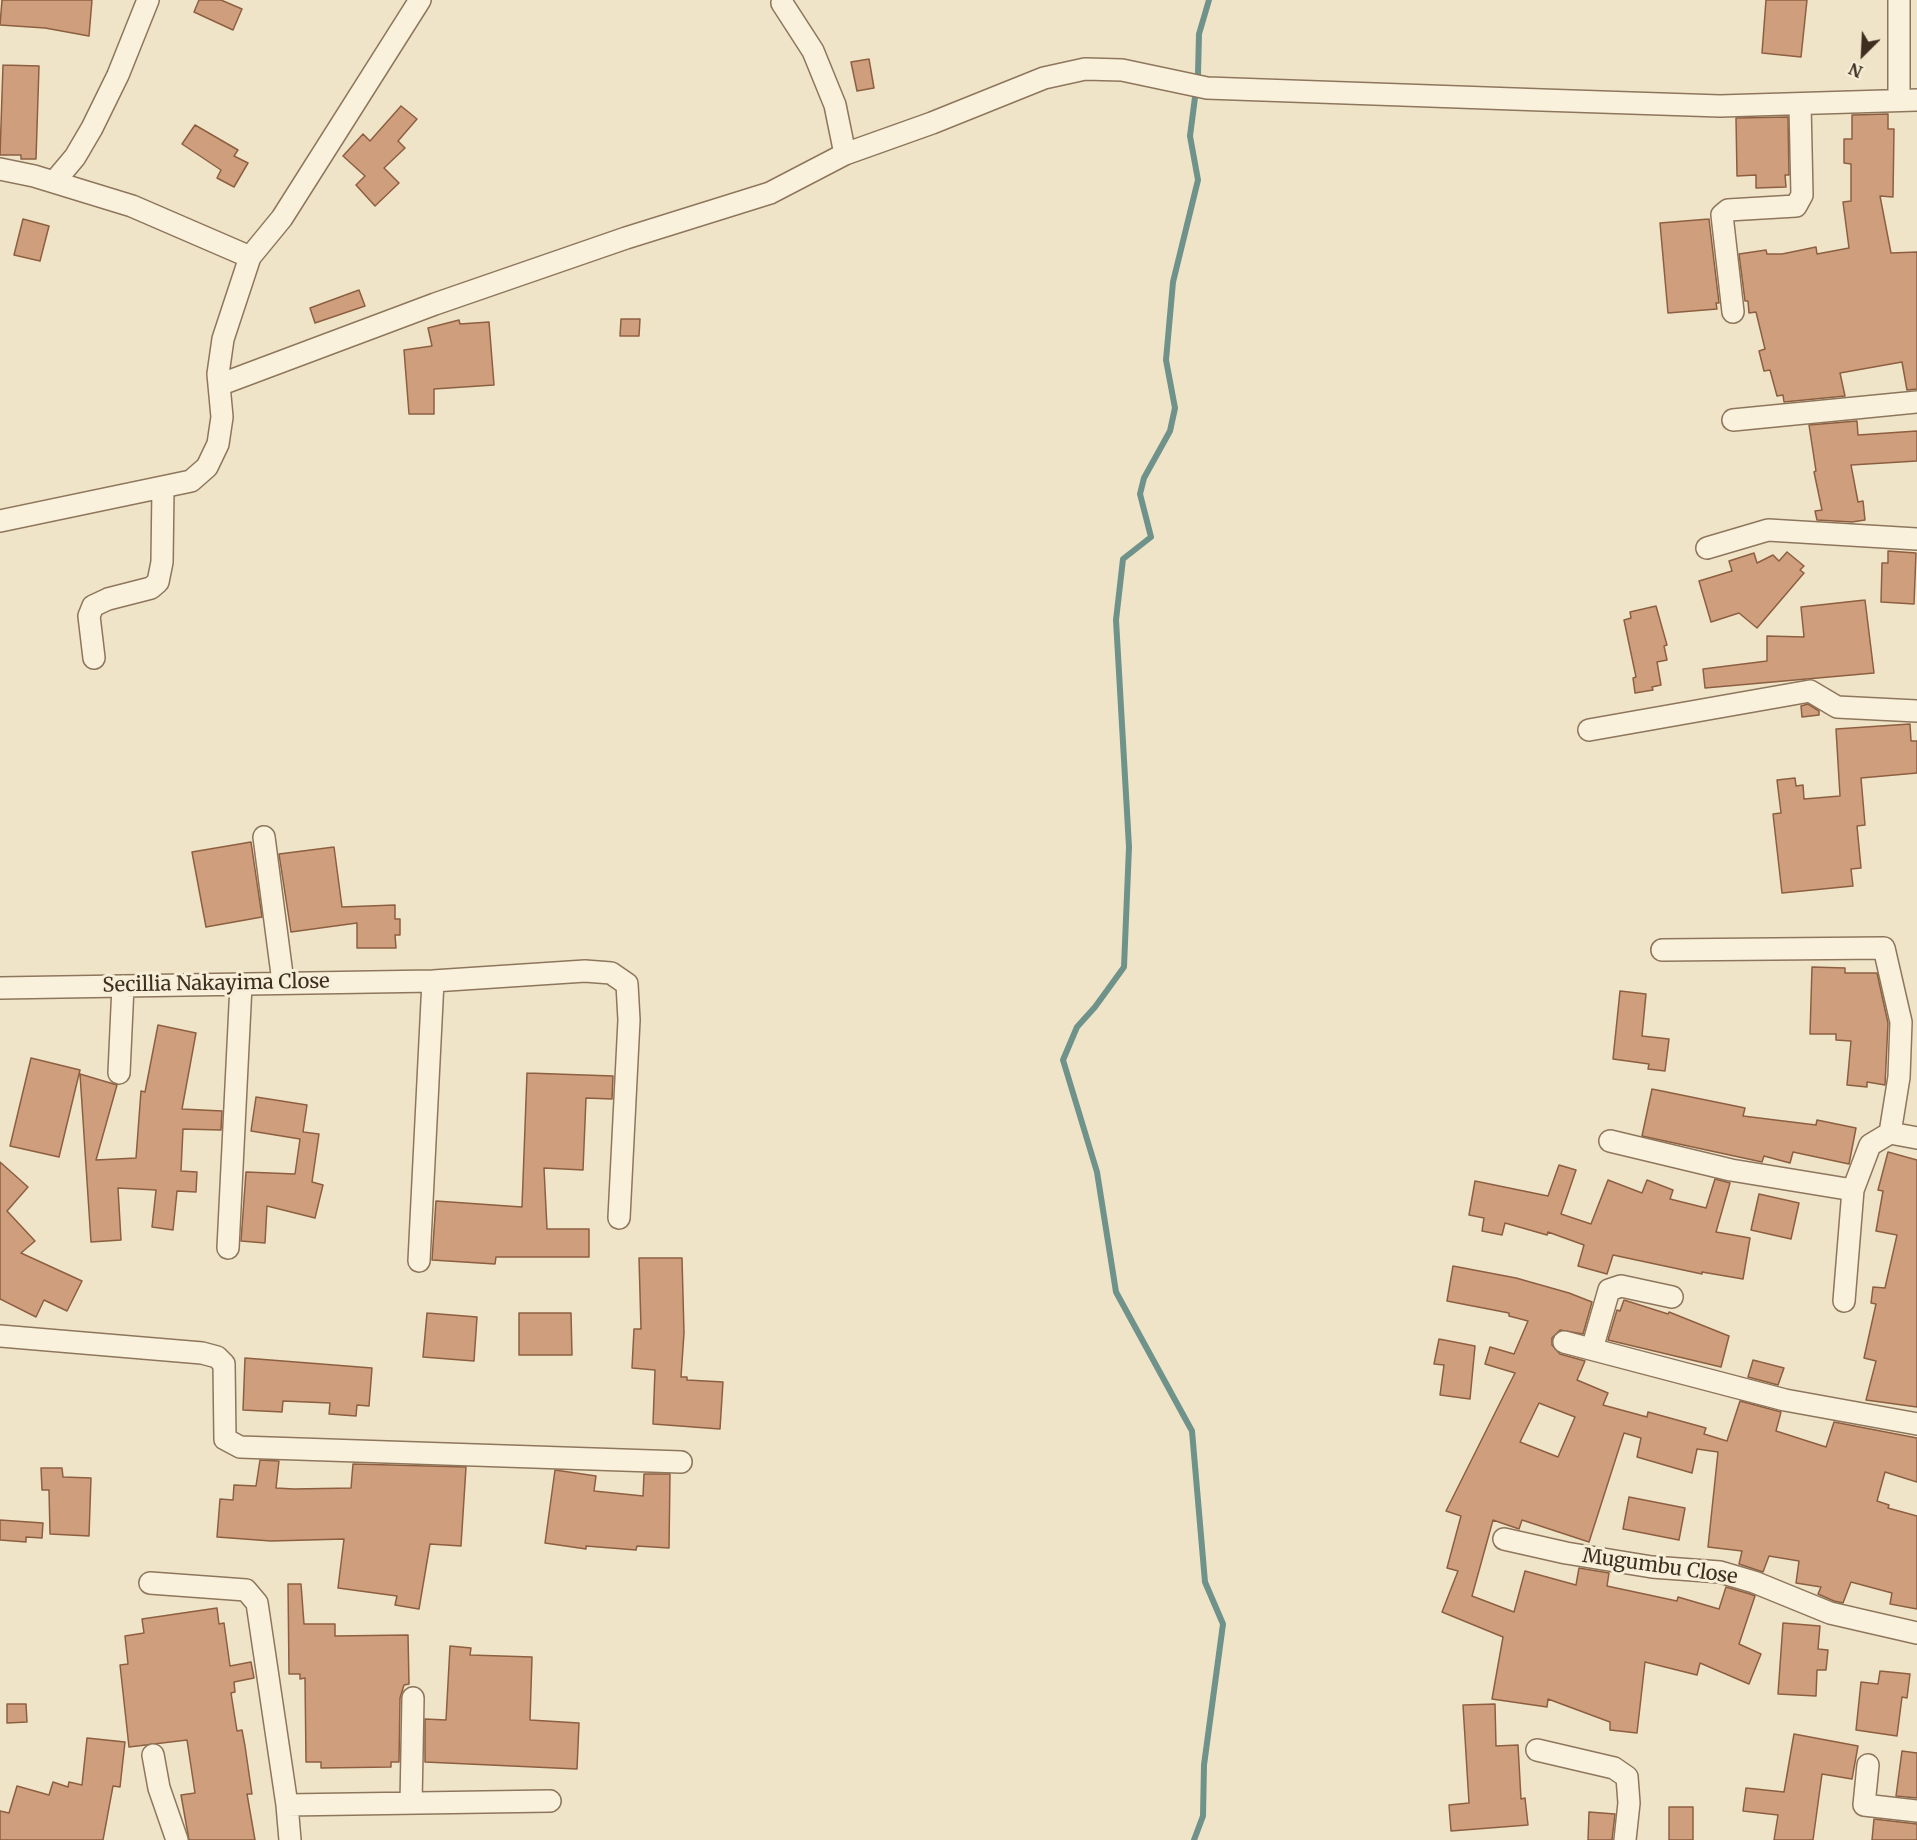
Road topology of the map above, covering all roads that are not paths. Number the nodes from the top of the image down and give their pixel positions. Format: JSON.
{"nodes":[{"id":1,"x":148,"y":0,"type":"edge"},
{"id":2,"x":420,"y":0,"type":"edge"},
{"id":3,"x":1899,"y":0,"type":"edge"},
{"id":4,"x":782,"y":3,"type":"dead end"},
{"id":5,"x":1908,"y":99,"type":"edge"},
{"id":6,"x":1800,"y":104,"type":"junction"},
{"id":7,"x":845,"y":154,"type":"junction"},
{"id":8,"x":0,"y":169,"type":"edge"},
{"id":9,"x":54,"y":182,"type":"junction"},
{"id":10,"x":250,"y":257,"type":"junction"},
{"id":11,"x":1733,"y":312,"type":"dead end"},
{"id":12,"x":219,"y":385,"type":"junction"},
{"id":13,"x":1917,"y":402,"type":"edge"},
{"id":14,"x":1733,"y":420,"type":"dead end"},
{"id":15,"x":163,"y":488,"type":"junction"},
{"id":16,"x":0,"y":521,"type":"edge"},
{"id":17,"x":1917,"y":538,"type":"edge"},
{"id":18,"x":1707,"y":548,"type":"dead end"},
{"id":19,"x":94,"y":658,"type":"dead end"},
{"id":20,"x":1917,"y":711,"type":"edge"},
{"id":21,"x":1589,"y":730,"type":"dead end"},
{"id":22,"x":264,"y":837,"type":"dead end"},
{"id":23,"x":1662,"y":950,"type":"dead end"},
{"id":24,"x":433,"y":981,"type":"junction"},
{"id":25,"x":283,"y":982,"type":"junction"},
{"id":26,"x":241,"y":985,"type":"junction"},
{"id":27,"x":123,"y":986,"type":"junction"},
{"id":28,"x":0,"y":988,"type":"edge"},
{"id":29,"x":119,"y":1073,"type":"dead end"},
{"id":30,"x":1890,"y":1133,"type":"junction"},
{"id":31,"x":1917,"y":1138,"type":"edge"},
{"id":32,"x":1610,"y":1141,"type":"dead end"},
{"id":33,"x":1853,"y":1190,"type":"junction"},
{"id":34,"x":619,"y":1218,"type":"dead end"},
{"id":35,"x":228,"y":1248,"type":"dead end"},
{"id":36,"x":419,"y":1261,"type":"dead end"},
{"id":37,"x":1672,"y":1297,"type":"dead end"},
{"id":38,"x":1844,"y":1301,"type":"dead end"},
{"id":39,"x":0,"y":1336,"type":"edge"},
{"id":40,"x":1564,"y":1342,"type":"dead end"},
{"id":41,"x":1592,"y":1349,"type":"junction"},
{"id":42,"x":1917,"y":1424,"type":"edge"},
{"id":43,"x":681,"y":1461,"type":"dead end"},
{"id":44,"x":1504,"y":1539,"type":"dead end"},
{"id":45,"x":150,"y":1583,"type":"dead end"},
{"id":46,"x":1917,"y":1634,"type":"edge"},
{"id":47,"x":413,"y":1698,"type":"dead end"},
{"id":48,"x":1537,"y":1750,"type":"dead end"},
{"id":49,"x":153,"y":1755,"type":"dead end"},
{"id":50,"x":1868,"y":1765,"type":"dead end"},
{"id":51,"x":550,"y":1801,"type":"dead end"},
{"id":52,"x":411,"y":1803,"type":"junction"},
{"id":53,"x":287,"y":1805,"type":"junction"},
{"id":54,"x":1917,"y":1811,"type":"edge"},
{"id":55,"x":177,"y":1840,"type":"edge"},
{"id":56,"x":290,"y":1840,"type":"edge"},
{"id":57,"x":1625,"y":1840,"type":"edge"}],
"edges":[{"from":1,"to":9,"type":"street"},
{"from":2,"to":10,"type":"street"},
{"from":3,"to":5,"type":"street"},
{"from":4,"to":7,"type":"street"},
{"from":5,"to":6,"type":"street"},
{"from":6,"to":7,"type":"street"},
{"from":6,"to":11,"type":"street"},
{"from":7,"to":12,"type":"street"},
{"from":8,"to":9,"type":"street"},
{"from":9,"to":10,"type":"street"},
{"from":10,"to":12,"type":"street"},
{"from":12,"to":15,"type":"street"},
{"from":13,"to":14,"type":"street"},
{"from":15,"to":16,"type":"street"},
{"from":15,"to":19,"type":"street"},
{"from":17,"to":18,"type":"street"},
{"from":20,"to":21,"type":"street"},
{"from":22,"to":25,"type":"street"},
{"from":23,"to":30,"type":"street"},
{"from":24,"to":25,"type":"street","name":"Secillia Nakayima Close"},
{"from":24,"to":34,"type":"street","name":"Secillia Nakayima Close"},
{"from":24,"to":36,"type":"street"},
{"from":25,"to":26,"type":"street","name":"Secillia Nakayima Close"},
{"from":26,"to":27,"type":"street","name":"Secillia Nakayima Close"},
{"from":26,"to":35,"type":"street"},
{"from":27,"to":28,"type":"street","name":"Secillia Nakayima Close"},
{"from":27,"to":29,"type":"street"},
{"from":30,"to":31,"type":"street"},
{"from":30,"to":33,"type":"street"},
{"from":32,"to":33,"type":"street"},
{"from":33,"to":38,"type":"street"},
{"from":37,"to":41,"type":"street"},
{"from":39,"to":43,"type":"street"},
{"from":40,"to":41,"type":"street"},
{"from":41,"to":42,"type":"street"},
{"from":44,"to":46,"type":"street","name":"Mugumbu Close"},
{"from":45,"to":53,"type":"street"},
{"from":47,"to":52,"type":"street"},
{"from":48,"to":57,"type":"street"},
{"from":49,"to":55,"type":"street"},
{"from":50,"to":54,"type":"street"},
{"from":51,"to":52,"type":"street"},
{"from":52,"to":53,"type":"street"},
{"from":53,"to":56,"type":"street"}]}
